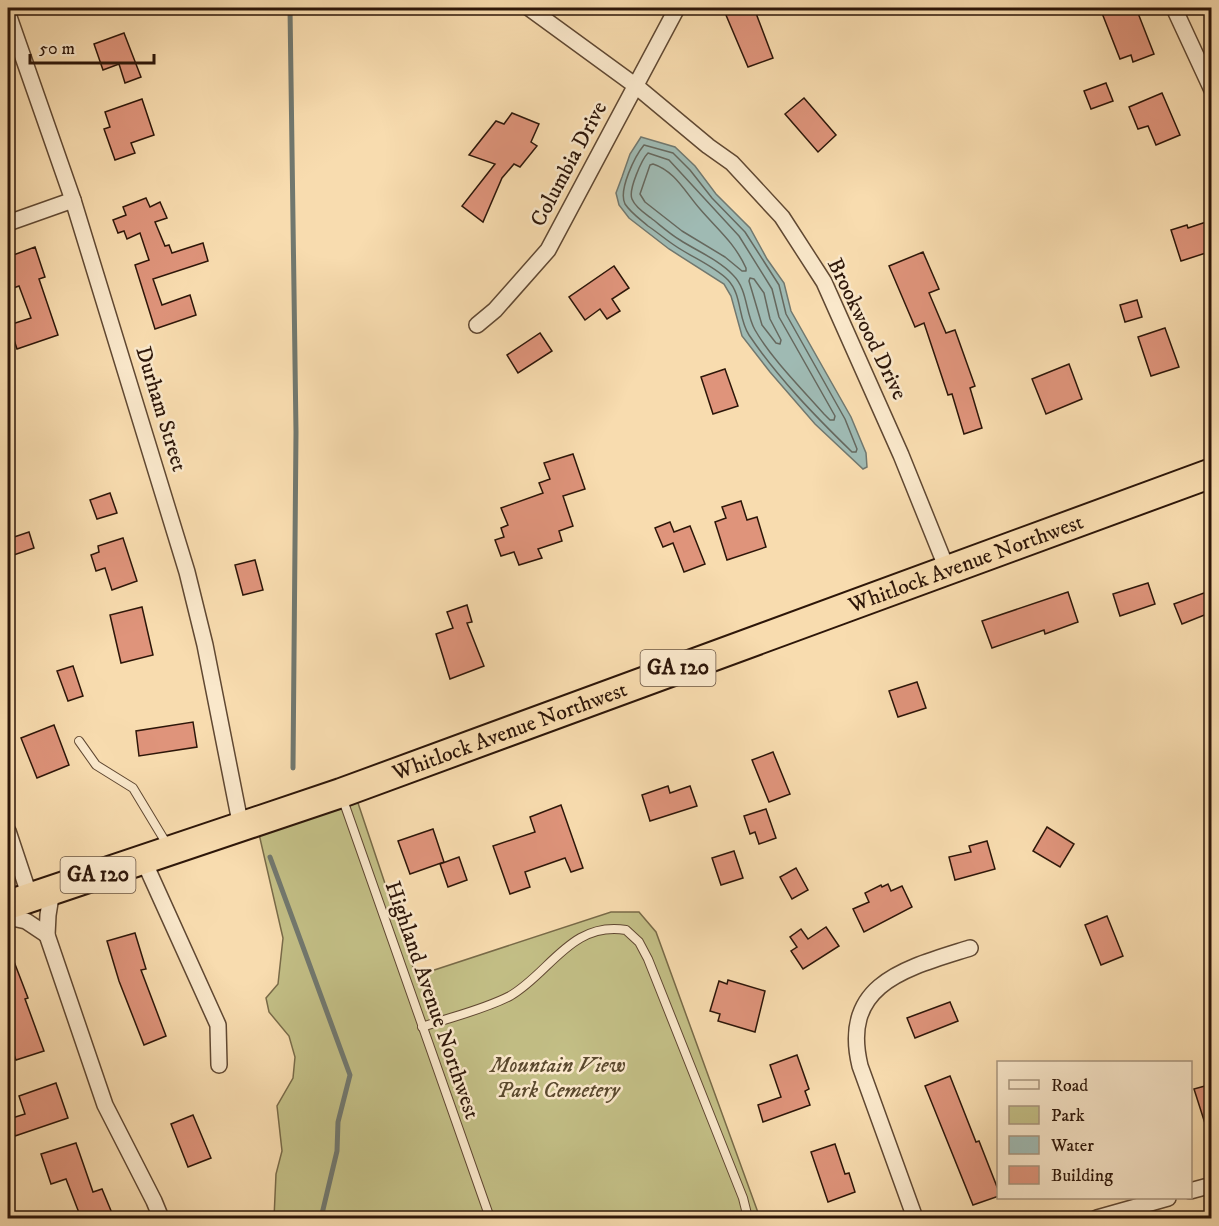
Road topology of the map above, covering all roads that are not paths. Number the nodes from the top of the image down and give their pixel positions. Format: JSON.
{"nodes":[{"id":1,"x":529,"y":8,"type":"edge"},
{"id":2,"x":677,"y":8,"type":"edge"},
{"id":3,"x":1174,"y":8,"type":"edge"},
{"id":4,"x":8,"y":14,"type":"edge"},
{"id":5,"x":636,"y":86,"type":"junction"},
{"id":6,"x":1212,"y":90,"type":"edge"},
{"id":7,"x":73,"y":200,"type":"junction"},
{"id":8,"x":8,"y":223,"type":"edge"},
{"id":9,"x":477,"y":325,"type":"dead end"},
{"id":10,"x":1212,"y":473,"type":"edge"},
{"id":11,"x":947,"y":569,"type":"junction"},
{"id":12,"x":80,"y":741,"type":"dead end"},
{"id":13,"x":341,"y":793,"type":"junction"},
{"id":14,"x":241,"y":826,"type":"junction"},
{"id":15,"x":8,"y":831,"type":"edge"},
{"id":16,"x":171,"y":850,"type":"junction"},
{"id":17,"x":143,"y":859,"type":"junction"},
{"id":18,"x":30,"y":897,"type":"edge"},
{"id":19,"x":8,"y":917,"type":"edge"},
{"id":20,"x":48,"y":935,"type":"junction"},
{"id":21,"x":970,"y":948,"type":"dead end"},
{"id":22,"x":422,"y":1027,"type":"junction"},
{"id":23,"x":219,"y":1065,"type":"dead end"},
{"id":24,"x":1212,"y":1185,"type":"edge"},
{"id":25,"x":1192,"y":1191,"type":"edge"},
{"id":26,"x":1161,"y":1199,"type":"edge"},
{"id":27,"x":161,"y":1218,"type":"edge"},
{"id":28,"x":490,"y":1218,"type":"edge"},
{"id":29,"x":748,"y":1218,"type":"edge"},
{"id":30,"x":915,"y":1218,"type":"edge"},
{"id":31,"x":1097,"y":1218,"type":"edge"}],
"edges":[{"from":1,"to":5,"type":"street","name":"Brookwood Drive"},
{"from":2,"to":5,"type":"street","name":"Columbia Drive"},
{"from":3,"to":6,"type":"street"},
{"from":4,"to":7,"type":"street","name":"Durham Street"},
{"from":5,"to":9,"type":"street","name":"Columbia Drive"},
{"from":5,"to":11,"type":"street","name":"Brookwood Drive"},
{"from":7,"to":8,"type":"street"},
{"from":7,"to":14,"type":"street","name":"Durham Street"},
{"from":10,"to":11,"type":"highway","name":"Whitlock Avenue Northwest","number":"GA 120"},
{"from":11,"to":13,"type":"highway","name":"Whitlock Avenue Northwest","number":"GA 120"},
{"from":12,"to":16,"type":"lane"},
{"from":13,"to":14,"type":"highway","name":"Whitlock Avenue Northwest","number":"GA 120"},
{"from":13,"to":22,"type":"lane","name":"Highland Avenue Northwest"},
{"from":14,"to":16,"type":"highway","name":"Whitlock Avenue Northwest","number":"GA 120"},
{"from":15,"to":18,"type":"street"},
{"from":16,"to":17,"type":"highway","name":"Whitlock Avenue Northwest","number":"GA 120"},
{"from":17,"to":18,"type":"highway","name":"Whitlock Avenue Northwest","number":"GA 120"},
{"from":17,"to":23,"type":"street"},
{"from":18,"to":20,"type":"street"},
{"from":19,"to":20,"type":"street"},
{"from":20,"to":27,"type":"street"},
{"from":21,"to":30,"type":"street"},
{"from":22,"to":28,"type":"lane","name":"Highland Avenue Northwest"},
{"from":22,"to":29,"type":"lane"},
{"from":24,"to":25,"type":"street"},
{"from":26,"to":31,"type":"street"}]}
